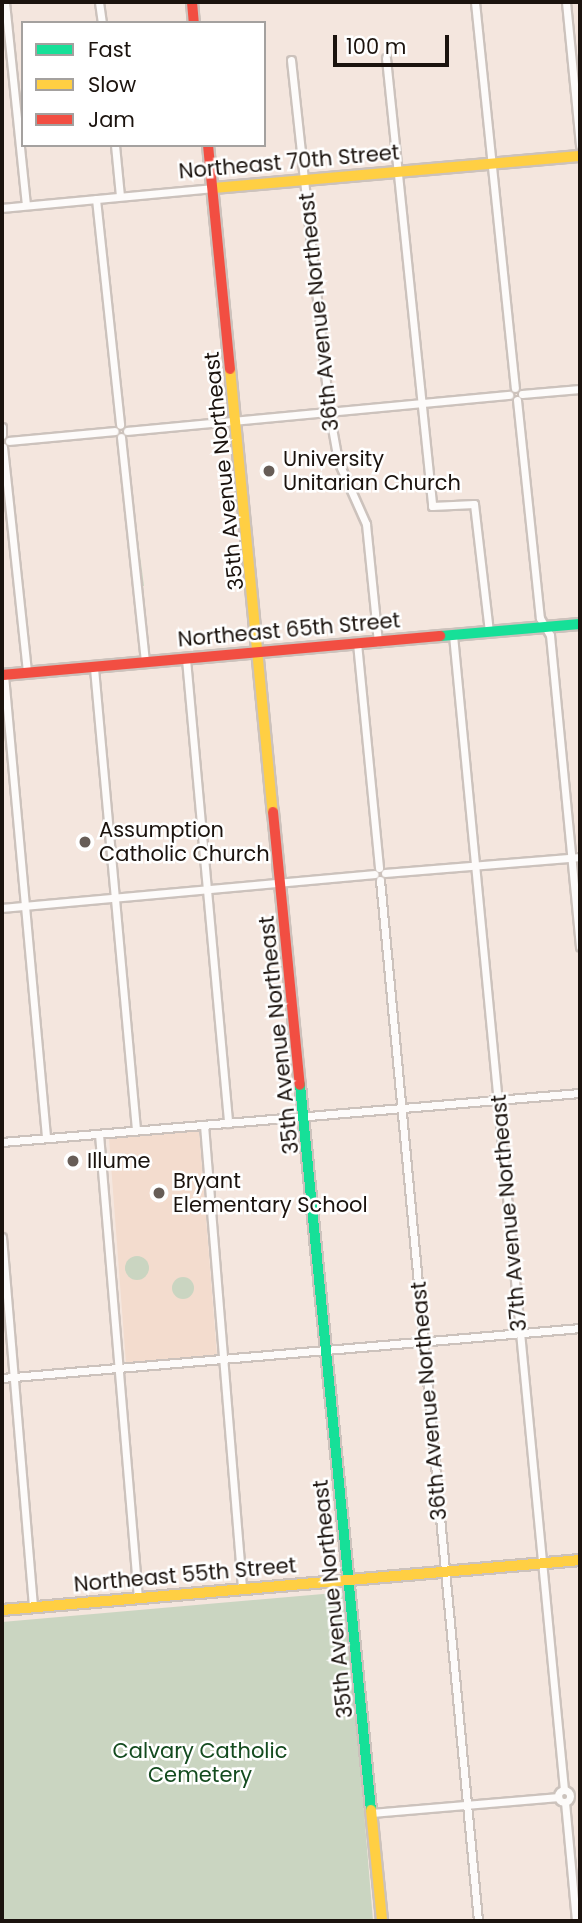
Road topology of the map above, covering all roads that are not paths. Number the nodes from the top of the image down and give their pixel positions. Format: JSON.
{"nodes":[{"id":1,"x":5,"y":2,"type":"edge"},
{"id":2,"x":99,"y":2,"type":"edge"},
{"id":3,"x":192,"y":2,"type":"edge"},
{"id":4,"x":475,"y":2,"type":"edge"},
{"id":5,"x":566,"y":2,"type":"edge"},
{"id":6,"x":102,"y":21,"type":"edge"},
{"id":7,"x":194,"y":21,"type":"edge"},
{"id":8,"x":386,"y":58,"type":"dead end"},
{"id":9,"x":291,"y":60,"type":"dead end"},
{"id":10,"x":580,"y":145,"type":"edge"},
{"id":11,"x":115,"y":147,"type":"edge"},
{"id":12,"x":208,"y":147,"type":"edge"},
{"id":13,"x":580,"y":156,"type":"edge"},
{"id":14,"x":491,"y":164,"type":"junction"},
{"id":15,"x":397,"y":172,"type":"junction"},
{"id":16,"x":305,"y":180,"type":"junction"},
{"id":17,"x":213,"y":188,"type":"junction"},
{"id":18,"x":120,"y":197,"type":"junction"},
{"id":19,"x":96,"y":199,"type":"junction"},
{"id":20,"x":26,"y":205,"type":"junction"},
{"id":21,"x":2,"y":208,"type":"edge"},
{"id":22,"x":516,"y":388,"type":"junction"},
{"id":23,"x":580,"y":389,"type":"edge"},
{"id":24,"x":509,"y":395,"type":"junction"},
{"id":25,"x":519,"y":397,"type":"junction"},
{"id":26,"x":421,"y":403,"type":"junction"},
{"id":27,"x":329,"y":411,"type":"junction"},
{"id":28,"x":238,"y":420,"type":"junction"},
{"id":29,"x":2,"y":427,"type":"edge"},
{"id":30,"x":121,"y":431,"type":"junction"},
{"id":31,"x":4,"y":441,"type":"edge"},
{"id":32,"x":580,"y":624,"type":"edge"},
{"id":33,"x":546,"y":627,"type":"junction"},
{"id":34,"x":489,"y":632,"type":"junction"},
{"id":35,"x":453,"y":635,"type":"junction"},
{"id":36,"x":378,"y":642,"type":"junction"},
{"id":37,"x":357,"y":643,"type":"junction"},
{"id":38,"x":262,"y":652,"type":"junction"},
{"id":39,"x":186,"y":659,"type":"junction"},
{"id":40,"x":145,"y":663,"type":"junction"},
{"id":41,"x":94,"y":667,"type":"junction"},
{"id":42,"x":27,"y":673,"type":"junction"},
{"id":43,"x":3,"y":675,"type":"edge"},
{"id":44,"x":580,"y":857,"type":"edge"},
{"id":45,"x":571,"y":858,"type":"junction"},
{"id":46,"x":477,"y":866,"type":"junction"},
{"id":47,"x":379,"y":874,"type":"junction"},
{"id":48,"x":283,"y":881,"type":"junction"},
{"id":49,"x":205,"y":889,"type":"junction"},
{"id":50,"x":116,"y":897,"type":"junction"},
{"id":51,"x":24,"y":906,"type":"junction"},
{"id":52,"x":2,"y":908,"type":"edge"},
{"id":53,"x":580,"y":947,"type":"edge"},
{"id":54,"x":580,"y":1093,"type":"edge"},
{"id":55,"x":499,"y":1100,"type":"junction"},
{"id":56,"x":403,"y":1108,"type":"junction"},
{"id":57,"x":306,"y":1116,"type":"junction"},
{"id":58,"x":228,"y":1123,"type":"junction"},
{"id":59,"x":204,"y":1125,"type":"junction"},
{"id":60,"x":136,"y":1130,"type":"junction"},
{"id":61,"x":99,"y":1134,"type":"junction"},
{"id":62,"x":46,"y":1138,"type":"junction"},
{"id":63,"x":2,"y":1142,"type":"edge"},
{"id":64,"x":2,"y":1237,"type":"edge"},
{"id":65,"x":580,"y":1328,"type":"edge"},
{"id":66,"x":520,"y":1332,"type":"junction"},
{"id":67,"x":423,"y":1341,"type":"junction"},
{"id":68,"x":327,"y":1349,"type":"junction"},
{"id":69,"x":222,"y":1359,"type":"junction"},
{"id":70,"x":118,"y":1368,"type":"junction"},
{"id":71,"x":14,"y":1376,"type":"junction"},
{"id":72,"x":2,"y":1378,"type":"edge"},
{"id":73,"x":580,"y":1560,"type":"edge"},
{"id":74,"x":542,"y":1564,"type":"junction"},
{"id":75,"x":445,"y":1572,"type":"junction"},
{"id":76,"x":351,"y":1580,"type":"junction"},
{"id":77,"x":243,"y":1589,"type":"junction"},
{"id":78,"x":138,"y":1598,"type":"junction"},
{"id":79,"x":33,"y":1607,"type":"junction"},
{"id":80,"x":2,"y":1610,"type":"edge"},
{"id":81,"x":580,"y":1795,"type":"edge"},
{"id":82,"x":564,"y":1796,"type":"junction"},
{"id":83,"x":469,"y":1805,"type":"junction"},
{"id":84,"x":372,"y":1813,"type":"junction"},
{"id":85,"x":382,"y":1921,"type":"edge"},
{"id":86,"x":478,"y":1921,"type":"edge"},
{"id":87,"x":576,"y":1921,"type":"edge"}],
"edges":[{"from":1,"to":20,"type":"street"},
{"from":2,"to":6,"type":"street"},
{"from":3,"to":7,"type":"main road"},
{"from":4,"to":14,"type":"street"},
{"from":5,"to":10,"type":"street"},
{"from":8,"to":15,"type":"street"},
{"from":9,"to":16,"type":"street","name":"36th Avenue Northeast"},
{"from":11,"to":18,"type":"street"},
{"from":12,"to":17,"type":"main road","name":"35th Avenue Northeast"},
{"from":13,"to":14,"type":"main road","name":"Northeast 70th Street"},
{"from":14,"to":15,"type":"main road","name":"Northeast 70th Street"},
{"from":14,"to":22,"type":"street"},
{"from":15,"to":16,"type":"main road","name":"Northeast 70th Street"},
{"from":15,"to":26,"type":"street"},
{"from":16,"to":17,"type":"main road","name":"Northeast 70th Street"},
{"from":16,"to":27,"type":"street","name":"36th Avenue Northeast"},
{"from":17,"to":18,"type":"street","name":"Northeast 70th Street"},
{"from":17,"to":28,"type":"main road","name":"35th Avenue Northeast"},
{"from":18,"to":19,"type":"street","name":"Northeast 70th Street"},
{"from":19,"to":20,"type":"street","name":"Northeast 70th Street"},
{"from":19,"to":30,"type":"street"},
{"from":20,"to":21,"type":"street","name":"Northeast 70th Street"},
{"from":22,"to":24,"type":"street"},
{"from":22,"to":25,"type":"street"},
{"from":23,"to":25,"type":"street"},
{"from":24,"to":25,"type":"street"},
{"from":24,"to":26,"type":"street"},
{"from":25,"to":33,"type":"street"},
{"from":26,"to":27,"type":"street"},
{"from":26,"to":34,"type":"street"},
{"from":27,"to":28,"type":"street"},
{"from":27,"to":36,"type":"street","name":"36th Avenue Northeast"},
{"from":28,"to":30,"type":"street"},
{"from":28,"to":38,"type":"main road","name":"35th Avenue Northeast"},
{"from":29,"to":31,"type":"street"},
{"from":30,"to":31,"type":"street"},
{"from":30,"to":40,"type":"street"},
{"from":31,"to":42,"type":"street"},
{"from":32,"to":33,"type":"main road","name":"Northeast 65th Street"},
{"from":33,"to":34,"type":"main road","name":"Northeast 65th Street"},
{"from":33,"to":45,"type":"street"},
{"from":34,"to":35,"type":"main road","name":"Northeast 65th Street"},
{"from":35,"to":36,"type":"main road","name":"Northeast 65th Street"},
{"from":35,"to":46,"type":"street","name":"37th Avenue Northeast"},
{"from":36,"to":37,"type":"main road","name":"Northeast 65th Street"},
{"from":37,"to":38,"type":"main road","name":"Northeast 65th Street"},
{"from":37,"to":47,"type":"street","name":"36th Avenue Northeast"},
{"from":38,"to":39,"type":"main road","name":"Northeast 65th Street"},
{"from":38,"to":48,"type":"main road","name":"35th Avenue Northeast"},
{"from":39,"to":40,"type":"main road","name":"Northeast 65th Street"},
{"from":39,"to":49,"type":"street"},
{"from":40,"to":41,"type":"main road","name":"Northeast 65th Street"},
{"from":41,"to":42,"type":"main road","name":"Northeast 65th Street"},
{"from":41,"to":50,"type":"street"},
{"from":42,"to":43,"type":"main road","name":"Northeast 65th Street"},
{"from":43,"to":51,"type":"street"},
{"from":44,"to":45,"type":"street"},
{"from":45,"to":46,"type":"street"},
{"from":45,"to":53,"type":"street"},
{"from":46,"to":47,"type":"street"},
{"from":46,"to":55,"type":"street","name":"37th Avenue Northeast"},
{"from":47,"to":48,"type":"street"},
{"from":47,"to":56,"type":"street","name":"36th Avenue Northeast"},
{"from":48,"to":49,"type":"street"},
{"from":48,"to":57,"type":"main road","name":"35th Avenue Northeast"},
{"from":49,"to":50,"type":"street"},
{"from":49,"to":58,"type":"street"},
{"from":50,"to":51,"type":"street"},
{"from":50,"to":60,"type":"street"},
{"from":51,"to":52,"type":"street"},
{"from":51,"to":62,"type":"street"},
{"from":54,"to":55,"type":"street"},
{"from":55,"to":56,"type":"street"},
{"from":55,"to":66,"type":"street","name":"37th Avenue Northeast"},
{"from":56,"to":57,"type":"street"},
{"from":56,"to":67,"type":"street","name":"36th Avenue Northeast"},
{"from":57,"to":58,"type":"street"},
{"from":57,"to":68,"type":"main road","name":"35th Avenue Northeast"},
{"from":58,"to":59,"type":"street"},
{"from":59,"to":60,"type":"street"},
{"from":59,"to":69,"type":"street"},
{"from":60,"to":61,"type":"street"},
{"from":61,"to":62,"type":"street"},
{"from":61,"to":70,"type":"street"},
{"from":62,"to":63,"type":"street"},
{"from":64,"to":71,"type":"street"},
{"from":65,"to":66,"type":"street"},
{"from":66,"to":67,"type":"street"},
{"from":66,"to":74,"type":"street","name":"37th Avenue Northeast"},
{"from":67,"to":68,"type":"street"},
{"from":67,"to":75,"type":"street","name":"36th Avenue Northeast"},
{"from":68,"to":69,"type":"street"},
{"from":68,"to":76,"type":"main road","name":"35th Avenue Northeast"},
{"from":69,"to":70,"type":"street"},
{"from":69,"to":77,"type":"street"},
{"from":70,"to":71,"type":"street"},
{"from":70,"to":78,"type":"street"},
{"from":71,"to":72,"type":"street"},
{"from":71,"to":79,"type":"street"},
{"from":73,"to":74,"type":"main road","name":"Northeast 55th Street"},
{"from":74,"to":75,"type":"main road","name":"Northeast 55th Street"},
{"from":74,"to":82,"type":"street","name":"37th Avenue Northeast"},
{"from":75,"to":76,"type":"main road","name":"Northeast 55th Street"},
{"from":75,"to":83,"type":"street","name":"36th Avenue Northeast"},
{"from":76,"to":77,"type":"main road","name":"Northeast 55th Street"},
{"from":76,"to":84,"type":"main road","name":"35th Avenue Northeast"},
{"from":77,"to":78,"type":"main road","name":"Northeast 55th Street"},
{"from":78,"to":79,"type":"main road","name":"Northeast 55th Street"},
{"from":79,"to":80,"type":"main road","name":"Northeast 55th Street"},
{"from":81,"to":82,"type":"street"},
{"from":82,"to":83,"type":"street"},
{"from":82,"to":87,"type":"street","name":"37th Avenue Northeast"},
{"from":83,"to":84,"type":"street"},
{"from":83,"to":86,"type":"street","name":"36th Avenue Northeast"},
{"from":84,"to":85,"type":"main road","name":"35th Avenue Northeast"}]}
